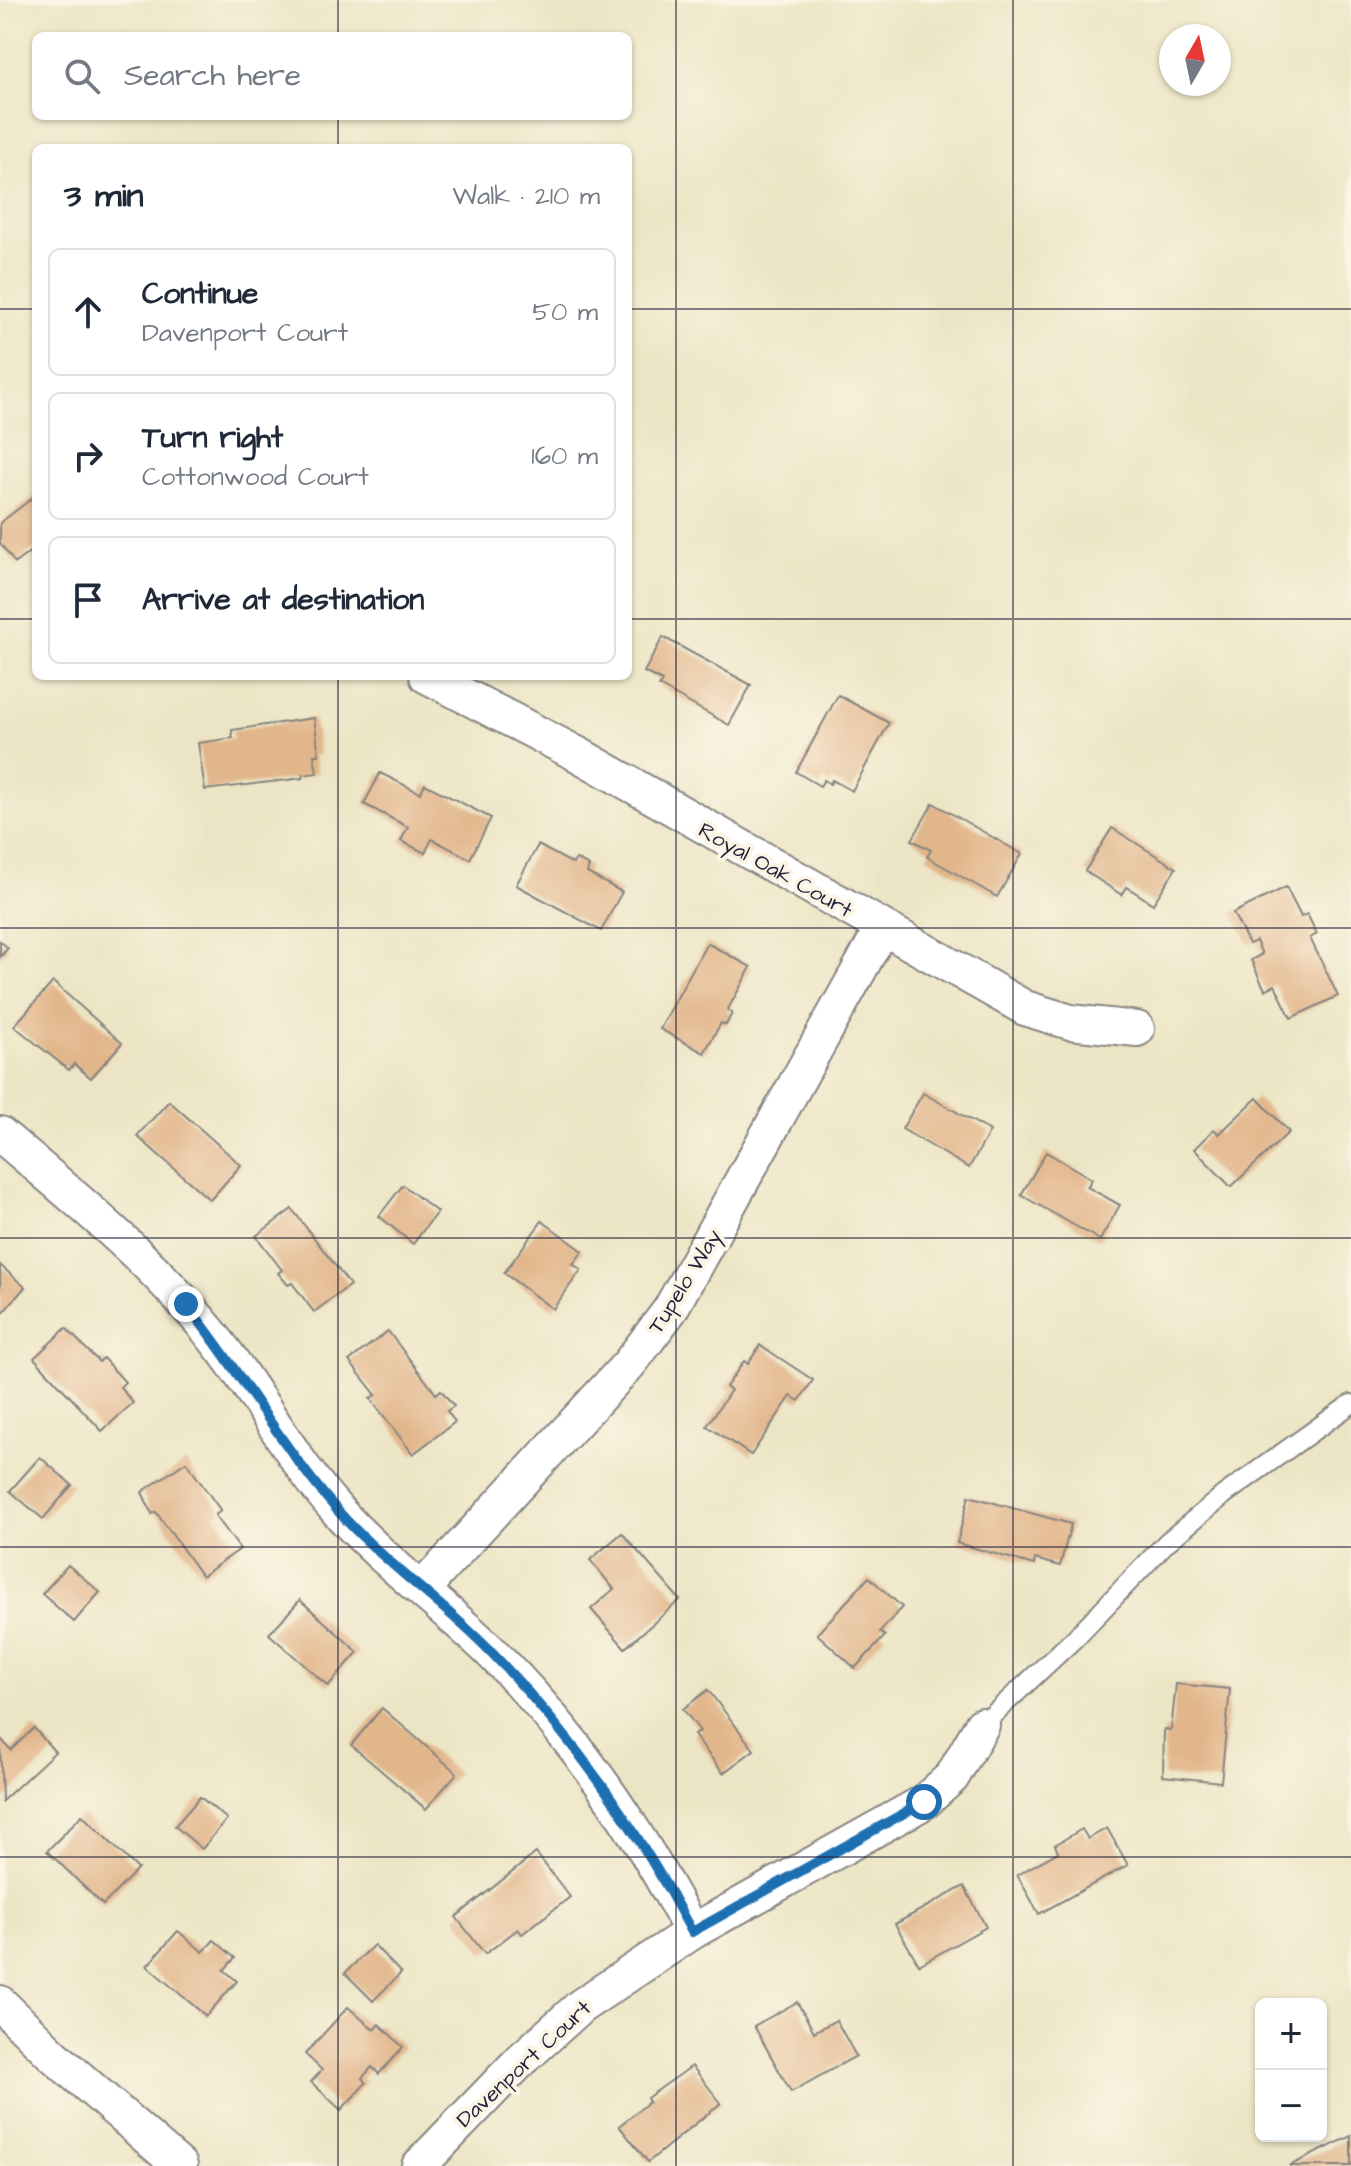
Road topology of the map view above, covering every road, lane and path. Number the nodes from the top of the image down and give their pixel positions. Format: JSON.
{"nodes":[{"id":1,"x":435,"y":680,"type":"edge"},
{"id":2,"x":882,"y":929,"type":"junction"},
{"id":3,"x":1137,"y":1029,"type":"dead end"},
{"id":4,"x":0,"y":1134,"type":"edge"},
{"id":5,"x":1351,"y":1404,"type":"edge"},
{"id":6,"x":423,"y":1588,"type":"junction"},
{"id":7,"x":982,"y":1725,"type":"joint"},
{"id":8,"x":692,"y":1932,"type":"junction"},
{"id":9,"x":0,"y":2003,"type":"edge"},
{"id":10,"x":180,"y":2166,"type":"edge"},
{"id":11,"x":419,"y":2166,"type":"edge"}],
"edges":[{"from":1,"to":2,"type":"street","name":"Royal Oak Court"},
{"from":2,"to":3,"type":"street","name":"Royal Oak Court"},
{"from":2,"to":6,"type":"street","name":"Tupelo Way"},
{"from":4,"to":6,"type":"street"},
{"from":5,"to":7,"type":"lane"},
{"from":6,"to":8,"type":"street"},
{"from":7,"to":8,"type":"street","name":"Davenport Court"},
{"from":8,"to":11,"type":"street","name":"Davenport Court"},
{"from":9,"to":10,"type":"street"}]}
